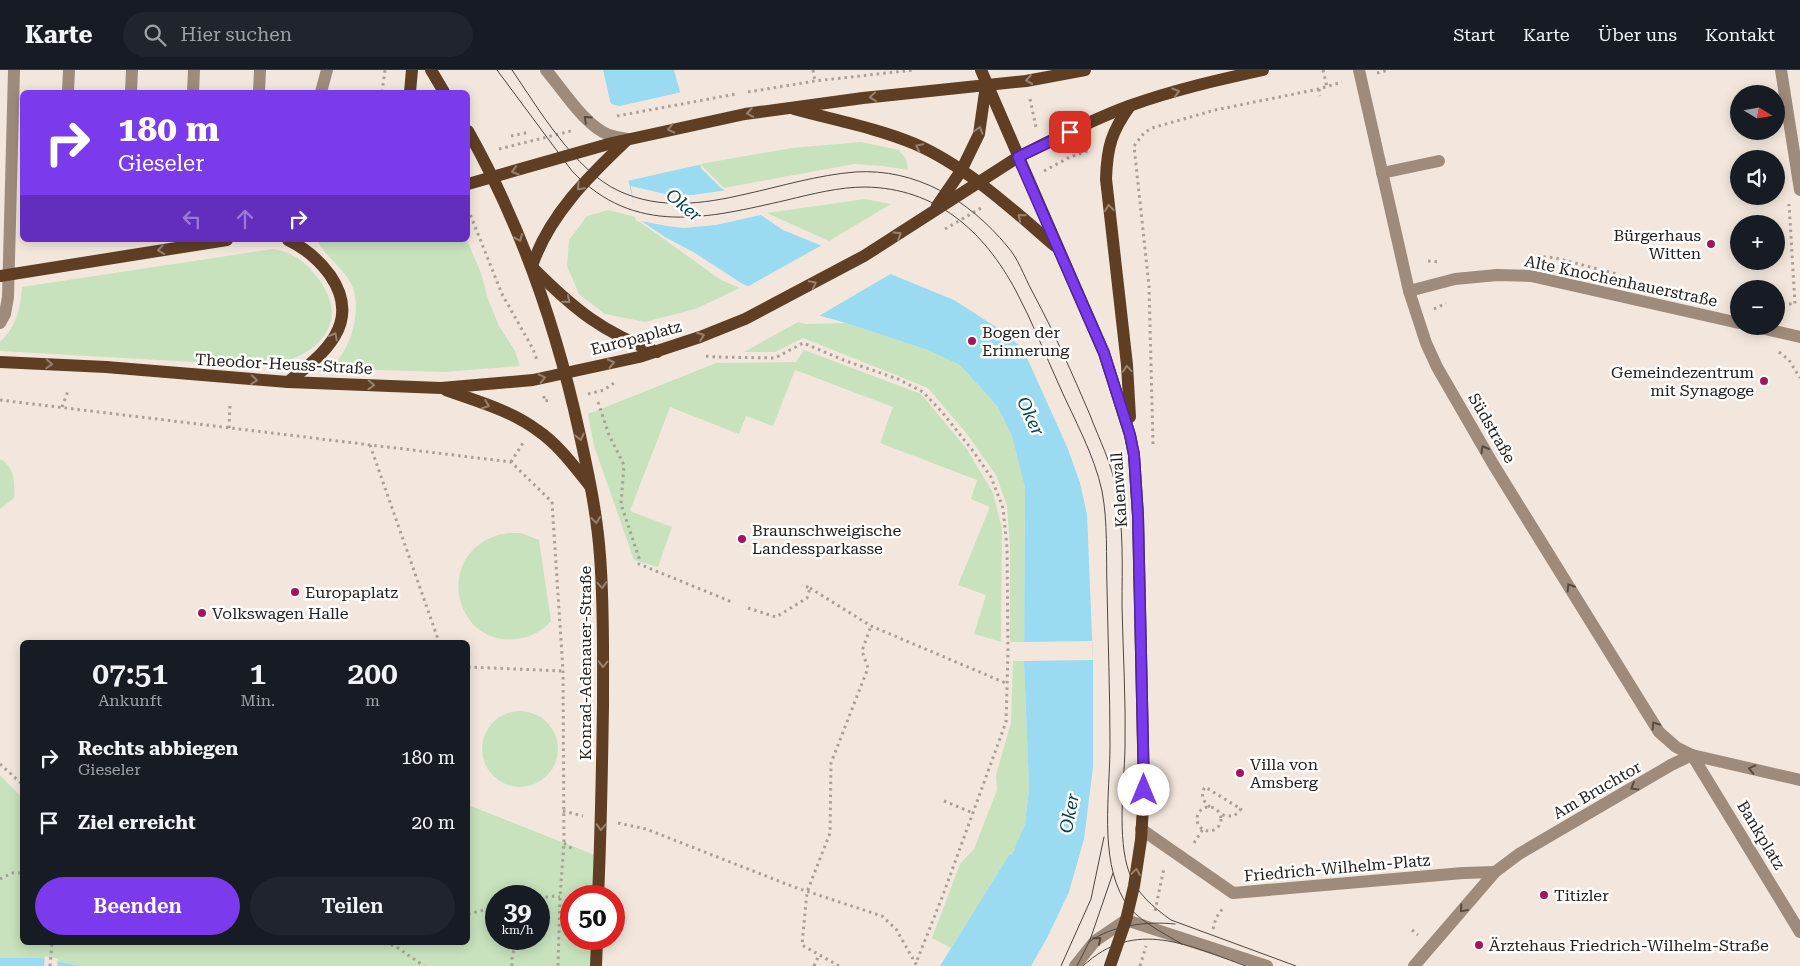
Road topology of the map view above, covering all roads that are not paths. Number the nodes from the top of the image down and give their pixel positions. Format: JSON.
{"nodes":[{"id":1,"x":14,"y":70,"type":"edge"},
{"id":2,"x":69,"y":70,"type":"edge"},
{"id":3,"x":132,"y":70,"type":"edge"},
{"id":4,"x":194,"y":70,"type":"edge"},
{"id":5,"x":260,"y":70,"type":"edge"},
{"id":6,"x":327,"y":70,"type":"edge"},
{"id":7,"x":412,"y":70,"type":"edge"},
{"id":8,"x":430,"y":70,"type":"edge"},
{"id":9,"x":546,"y":70,"type":"edge"},
{"id":10,"x":559,"y":70,"type":"edge"},
{"id":11,"x":981,"y":70,"type":"edge"},
{"id":12,"x":1056,"y":70,"type":"edge"},
{"id":13,"x":1085,"y":70,"type":"edge"},
{"id":14,"x":1263,"y":70,"type":"edge"},
{"id":15,"x":1359,"y":70,"type":"edge"},
{"id":16,"x":1781,"y":70,"type":"edge"},
{"id":17,"x":1071,"y":73,"type":"junction"},
{"id":18,"x":986,"y":85,"type":"junction"},
{"id":19,"x":68,"y":90,"type":"edge"},
{"id":20,"x":131,"y":90,"type":"edge"},
{"id":21,"x":193,"y":90,"type":"edge"},
{"id":22,"x":259,"y":90,"type":"edge"},
{"id":23,"x":322,"y":90,"type":"edge"},
{"id":24,"x":410,"y":90,"type":"edge"},
{"id":25,"x":443,"y":90,"type":"edge"},
{"id":26,"x":570,"y":99,"type":"junction"},
{"id":27,"x":1130,"y":106,"type":"junction"},
{"id":28,"x":787,"y":108,"type":"junction"},
{"id":29,"x":470,"y":135,"type":"edge"},
{"id":30,"x":612,"y":144,"type":"junction"},
{"id":31,"x":1018,"y":157,"type":"junction"},
{"id":32,"x":1440,"y":161,"type":"dead end"},
{"id":33,"x":961,"y":171,"type":"junction"},
{"id":34,"x":1382,"y":173,"type":"junction"},
{"id":35,"x":493,"y":177,"type":"junction"},
{"id":36,"x":470,"y":183,"type":"edge"},
{"id":37,"x":978,"y":183,"type":"junction"},
{"id":38,"x":1800,"y":190,"type":"edge"},
{"id":39,"x":931,"y":214,"type":"junction"},
{"id":40,"x":214,"y":242,"type":"edge"},
{"id":41,"x":291,"y":242,"type":"edge"},
{"id":42,"x":1058,"y":249,"type":"junction"},
{"id":43,"x":532,"y":266,"type":"junction"},
{"id":44,"x":4,"y":275,"type":"edge"},
{"id":45,"x":1409,"y":291,"type":"junction"},
{"id":46,"x":1730,"y":321,"type":"edge"},
{"id":47,"x":0,"y":323,"type":"edge"},
{"id":48,"x":1785,"y":334,"type":"edge"},
{"id":49,"x":1800,"y":337,"type":"edge"},
{"id":50,"x":657,"y":352,"type":"junction"},
{"id":51,"x":0,"y":362,"type":"edge"},
{"id":52,"x":565,"y":373,"type":"junction"},
{"id":53,"x":288,"y":382,"type":"junction"},
{"id":54,"x":441,"y":388,"type":"junction"},
{"id":55,"x":1130,"y":435,"type":"junction"},
{"id":56,"x":591,"y":487,"type":"junction"},
{"id":57,"x":1692,"y":755,"type":"junction"},
{"id":58,"x":1800,"y":780,"type":"edge"},
{"id":59,"x":1142,"y":829,"type":"junction"},
{"id":60,"x":1495,"y":872,"type":"junction"},
{"id":61,"x":598,"y":885,"type":"edge"},
{"id":62,"x":1126,"y":920,"type":"junction"},
{"id":63,"x":1800,"y":932,"type":"edge"},
{"id":64,"x":597,"y":950,"type":"edge"},
{"id":65,"x":596,"y":966,"type":"edge"},
{"id":66,"x":1076,"y":966,"type":"edge"},
{"id":67,"x":1110,"y":966,"type":"edge"},
{"id":68,"x":1266,"y":966,"type":"edge"},
{"id":69,"x":1414,"y":966,"type":"edge"}],
"edges":[{"from":1,"to":44,"type":"street"},
{"from":2,"to":19,"type":"street"},
{"from":3,"to":20,"type":"street"},
{"from":4,"to":21,"type":"street"},
{"from":5,"to":22,"type":"street"},
{"from":6,"to":23,"type":"street"},
{"from":7,"to":24,"type":"main road"},
{"from":8,"to":25,"type":"main road"},
{"from":9,"to":26,"type":"street"},
{"from":10,"to":26,"type":"street"},
{"from":11,"to":18,"type":"main road","name":"Kalenwall"},
{"from":12,"to":17,"type":"main road"},
{"from":13,"to":17,"type":"main road"},
{"from":27,"to":14,"type":"main road","name":"Europaplatz","one_way":true},
{"from":15,"to":34,"type":"street","name":"Südstraße"},
{"from":16,"to":38,"type":"street"},
{"from":17,"to":18,"type":"main road","one_way":true},
{"from":18,"to":28,"type":"main road","one_way":true},
{"from":18,"to":31,"type":"main road","name":"Kalenwall"},
{"from":33,"to":18,"type":"main road","one_way":true},
{"from":30,"to":26,"type":"street","one_way":true},
{"from":27,"to":31,"type":"main road","name":"Europaplatz"},
{"from":55,"to":27,"type":"main road","one_way":true},
{"from":28,"to":30,"type":"main road","one_way":true},
{"from":33,"to":28,"type":"main road","one_way":true},
{"from":29,"to":35,"type":"main road"},
{"from":30,"to":35,"type":"main road","one_way":true},
{"from":30,"to":43,"type":"main road","one_way":true},
{"from":31,"to":37,"type":"main road","name":"Europaplatz"},
{"from":31,"to":42,"type":"main road","name":"Kalenwall"},
{"from":32,"to":34,"type":"street"},
{"from":33,"to":37,"type":"main road"},
{"from":33,"to":39,"type":"main road"},
{"from":34,"to":45,"type":"street","name":"Südstraße"},
{"from":35,"to":36,"type":"main road"},
{"from":35,"to":43,"type":"main road","one_way":true},
{"from":37,"to":39,"type":"main road","name":"Europaplatz"},
{"from":42,"to":37,"type":"main road","one_way":true},
{"from":50,"to":39,"type":"main road","name":"Europaplatz","one_way":true},
{"from":40,"to":44,"type":"main road","one_way":true},
{"from":53,"to":41,"type":"main road","one_way":true},
{"from":42,"to":55,"type":"main road","name":"Kalenwall"},
{"from":43,"to":50,"type":"main road","one_way":true},
{"from":43,"to":52,"type":"main road"},
{"from":44,"to":47,"type":"street"},
{"from":45,"to":46,"type":"street","name":"Alte Knochenhauerstraße"},
{"from":57,"to":45,"type":"street","name":"Südstraße","one_way":true},
{"from":48,"to":49,"type":"street"},
{"from":52,"to":50,"type":"main road","name":"Europaplatz","one_way":true},
{"from":51,"to":53,"type":"main road","name":"Theodor-Heuss-Straße","one_way":true},
{"from":54,"to":52,"type":"main road","name":"Theodor-Heuss-Straße","one_way":true},
{"from":52,"to":56,"type":"main road","name":"Konrad-Adenauer-Straße","one_way":true},
{"from":53,"to":54,"type":"main road","name":"Theodor-Heuss-Straße","one_way":true},
{"from":54,"to":56,"type":"main road","one_way":true},
{"from":55,"to":59,"type":"main road","name":"Kalenwall"},
{"from":56,"to":61,"type":"main road","name":"Konrad-Adenauer-Straße","one_way":true},
{"from":58,"to":57,"type":"street","one_way":true},
{"from":57,"to":60,"type":"street","name":"Am Bruchtor","one_way":true},
{"from":57,"to":63,"type":"street","name":"Bankplatz"},
{"from":59,"to":60,"type":"street","name":"Friedrich-Wilhelm-Platz"},
{"from":62,"to":59,"type":"main road","name":"Kalenwall","one_way":true},
{"from":60,"to":69,"type":"street","one_way":true},
{"from":66,"to":62,"type":"street","one_way":true},
{"from":62,"to":67,"type":"main road","name":"Kalenwall"},
{"from":62,"to":68,"type":"street"},
{"from":64,"to":65,"type":"main road"}]}
